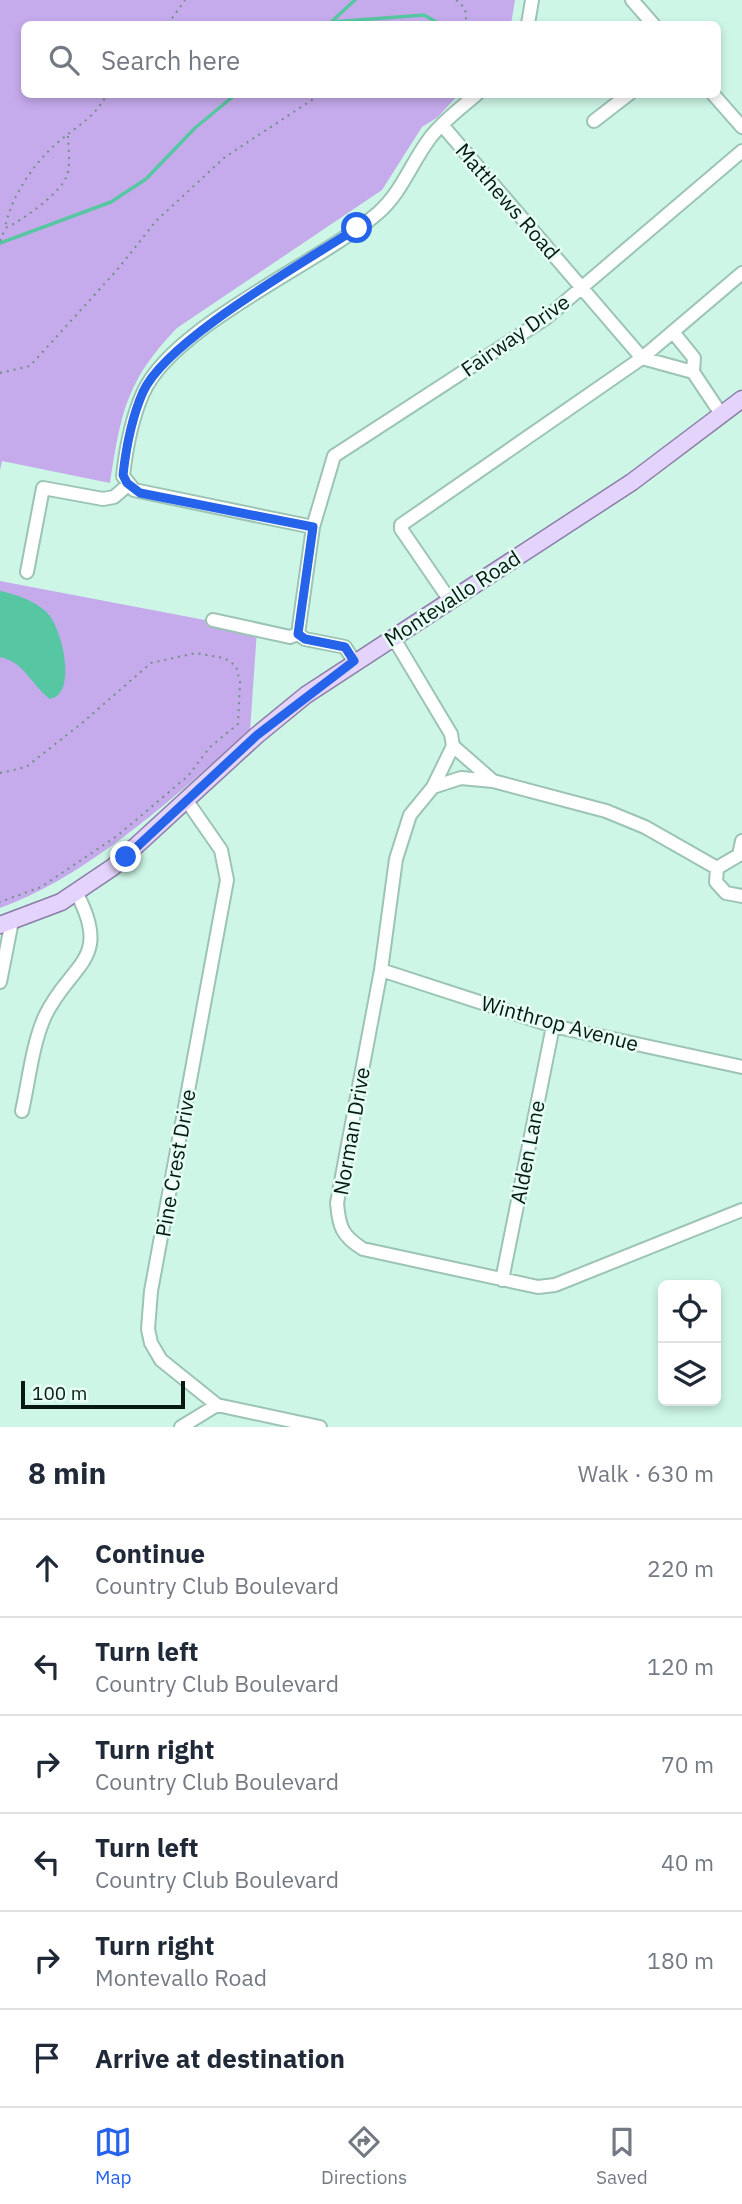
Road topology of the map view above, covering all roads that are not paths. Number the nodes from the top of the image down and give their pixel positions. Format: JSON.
{"nodes":[{"id":1,"x":531,"y":0,"type":"edge"},
{"id":2,"x":632,"y":0,"type":"edge"},
{"id":3,"x":528,"y":21,"type":"edge"},
{"id":4,"x":650,"y":21,"type":"edge"},
{"id":5,"x":472,"y":98,"type":"edge"},
{"id":6,"x":624,"y":98,"type":"edge"},
{"id":7,"x":717,"y":98,"type":"edge"},
{"id":8,"x":594,"y":121,"type":"dead end"},
{"id":9,"x":442,"y":125,"type":"junction"},
{"id":10,"x":742,"y":127,"type":"edge"},
{"id":11,"x":742,"y":151,"type":"edge"},
{"id":12,"x":742,"y":273,"type":"edge"},
{"id":13,"x":582,"y":286,"type":"junction"},
{"id":14,"x":673,"y":332,"type":"junction"},
{"id":15,"x":642,"y":358,"type":"junction"},
{"id":16,"x":693,"y":372,"type":"junction"},
{"id":17,"x":742,"y":398,"type":"edge"},
{"id":18,"x":721,"y":414,"type":"junction"},
{"id":19,"x":128,"y":485,"type":"junction"},
{"id":20,"x":313,"y":527,"type":"junction"},
{"id":21,"x":27,"y":572,"type":"dead end"},
{"id":22,"x":449,"y":599,"type":"junction"},
{"id":23,"x":213,"y":620,"type":"dead end"},
{"id":24,"x":298,"y":634,"type":"junction"},
{"id":25,"x":393,"y":637,"type":"junction"},
{"id":26,"x":354,"y":661,"type":"junction"},
{"id":27,"x":453,"y":746,"type":"junction"},
{"id":28,"x":493,"y":781,"type":"junction"},
{"id":29,"x":433,"y":786,"type":"junction"},
{"id":30,"x":187,"y":801,"type":"junction"},
{"id":31,"x":742,"y":841,"type":"edge"},
{"id":32,"x":741,"y":856,"type":"edge"},
{"id":33,"x":717,"y":868,"type":"junction"},
{"id":34,"x":76,"y":892,"type":"junction"},
{"id":35,"x":742,"y":896,"type":"edge"},
{"id":36,"x":6,"y":923,"type":"edge"},
{"id":37,"x":381,"y":970,"type":"junction"},
{"id":38,"x":0,"y":982,"type":"edge"},
{"id":39,"x":553,"y":1026,"type":"junction"},
{"id":40,"x":742,"y":1068,"type":"edge"},
{"id":41,"x":22,"y":1111,"type":"dead end"},
{"id":42,"x":742,"y":1210,"type":"edge"},
{"id":43,"x":502,"y":1280,"type":"junction"},
{"id":44,"x":217,"y":1405,"type":"junction"},
{"id":45,"x":181,"y":1427,"type":"edge"},
{"id":46,"x":320,"y":1427,"type":"edge"}],
"edges":[{"from":1,"to":3,"type":"street"},
{"from":2,"to":4,"type":"street"},
{"from":5,"to":9,"type":"street"},
{"from":6,"to":8,"type":"street"},
{"from":7,"to":10,"type":"street"},
{"from":9,"to":13,"type":"street","name":"Matthews Road"},
{"from":9,"to":19,"type":"street"},
{"from":11,"to":13,"type":"street","name":"Fairway Drive"},
{"from":12,"to":14,"type":"street"},
{"from":13,"to":15,"type":"street","name":"Matthews Road"},
{"from":13,"to":20,"type":"street","name":"Fairway Drive"},
{"from":14,"to":15,"type":"street"},
{"from":14,"to":16,"type":"street"},
{"from":15,"to":16,"type":"street"},
{"from":15,"to":22,"type":"street"},
{"from":16,"to":18,"type":"street"},
{"from":17,"to":18,"type":"main road","name":"Montevallo Road"},
{"from":18,"to":22,"type":"main road","name":"Montevallo Road"},
{"from":19,"to":20,"type":"street"},
{"from":19,"to":21,"type":"street"},
{"from":20,"to":24,"type":"street","name":"Fairway Drive"},
{"from":22,"to":25,"type":"main road","name":"Montevallo Road"},
{"from":23,"to":24,"type":"street"},
{"from":24,"to":26,"type":"street"},
{"from":25,"to":26,"type":"main road","name":"Montevallo Road"},
{"from":25,"to":27,"type":"street"},
{"from":26,"to":30,"type":"main road","name":"Montevallo Road"},
{"from":27,"to":28,"type":"street"},
{"from":27,"to":29,"type":"street","name":"Norman Drive"},
{"from":28,"to":29,"type":"street"},
{"from":28,"to":33,"type":"street"},
{"from":29,"to":37,"type":"street","name":"Norman Drive"},
{"from":30,"to":34,"type":"main road","name":"Montevallo Road"},
{"from":30,"to":44,"type":"street","name":"Pine Crest Drive"},
{"from":31,"to":32,"type":"street"},
{"from":32,"to":33,"type":"street"},
{"from":33,"to":35,"type":"street"},
{"from":34,"to":36,"type":"main road","name":"Montevallo Road"},
{"from":34,"to":41,"type":"street"},
{"from":36,"to":38,"type":"street"},
{"from":37,"to":39,"type":"street","name":"Winthrop Avenue"},
{"from":37,"to":43,"type":"street","name":"Norman Drive"},
{"from":39,"to":40,"type":"street","name":"Winthrop Avenue"},
{"from":39,"to":43,"type":"street","name":"Alden Lane"},
{"from":42,"to":43,"type":"street","name":"Norman Drive"},
{"from":44,"to":45,"type":"street"},
{"from":44,"to":46,"type":"street","name":"Pine Crest Drive"}]}
